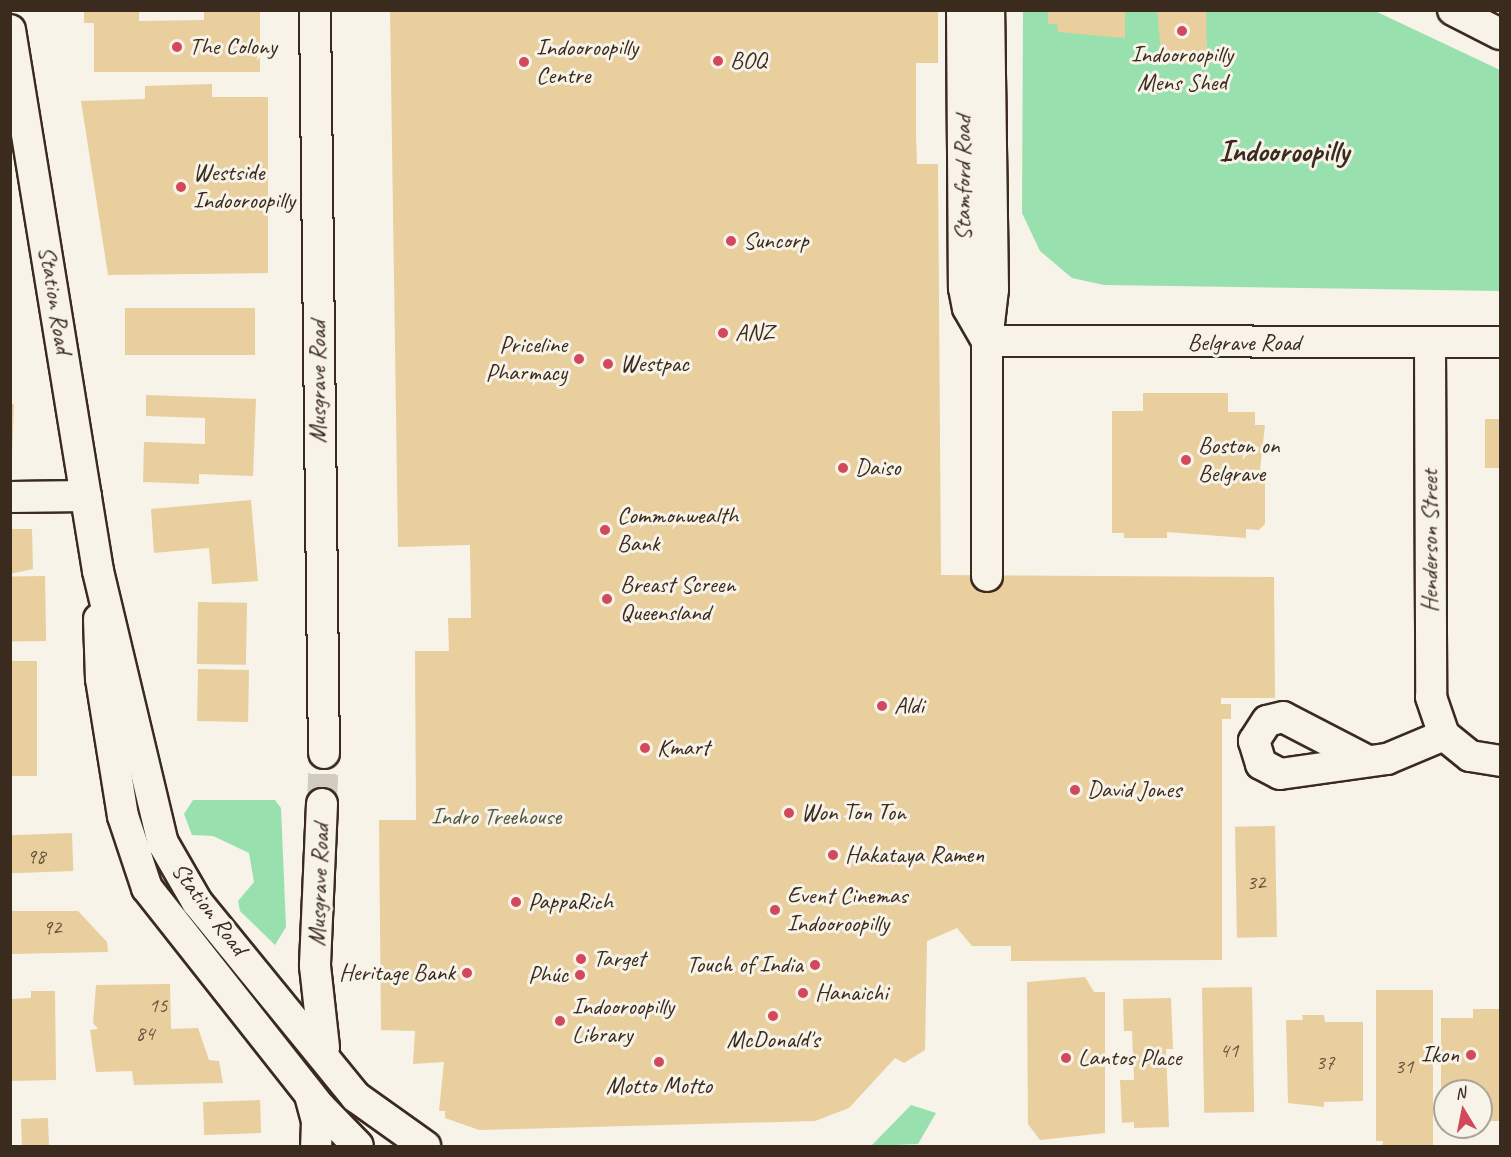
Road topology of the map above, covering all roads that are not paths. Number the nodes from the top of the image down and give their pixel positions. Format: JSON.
{"nodes":[{"id":1,"x":962,"y":10,"type":"edge"},
{"id":2,"x":989,"y":10,"type":"edge"},
{"id":3,"x":1453,"y":10,"type":"edge"},
{"id":4,"x":317,"y":16,"type":"edge"},
{"id":5,"x":10,"y":30,"type":"edge"},
{"id":6,"x":1500,"y":34,"type":"edge"},
{"id":7,"x":987,"y":340,"type":"junction"},
{"id":8,"x":1500,"y":342,"type":"edge"},
{"id":9,"x":1430,"y":343,"type":"junction"},
{"id":10,"x":86,"y":496,"type":"junction"},
{"id":11,"x":10,"y":497,"type":"edge"},
{"id":12,"x":98,"y":571,"type":"junction"},
{"id":13,"x":987,"y":576,"type":"dead end"},
{"id":14,"x":1444,"y":735,"type":"junction"},
{"id":15,"x":324,"y":753,"type":"tunnel mouth"},
{"id":16,"x":1366,"y":760,"type":"dead end"},
{"id":17,"x":1500,"y":761,"type":"edge"},
{"id":18,"x":322,"y":804,"type":"tunnel mouth"},
{"id":19,"x":315,"y":966,"type":"junction"},
{"id":20,"x":239,"y":1001,"type":"junction"},
{"id":21,"x":283,"y":1002,"type":"junction"},
{"id":22,"x":330,"y":1062,"type":"junction"},
{"id":23,"x":307,"y":1090,"type":"junction"},
{"id":24,"x":403,"y":1142,"type":"edge"},
{"id":25,"x":316,"y":1146,"type":"edge"},
{"id":26,"x":358,"y":1146,"type":"edge"}],
"edges":[{"from":1,"to":7,"type":"street","name":"Stamford Road"},
{"from":2,"to":7,"type":"street","name":"Stamford Road"},
{"from":3,"to":6,"type":"street"},
{"from":4,"to":15,"type":"street","name":"Musgrave Road"},
{"from":5,"to":10,"type":"street","name":"Station Road"},
{"from":7,"to":9,"type":"street","name":"Belgrave Road"},
{"from":7,"to":13,"type":"street","name":"Stamford Road"},
{"from":8,"to":9,"type":"street","name":"Belgrave Road"},
{"from":9,"to":14,"type":"street","name":"Henderson Street"},
{"from":10,"to":11,"type":"street"},
{"from":10,"to":12,"type":"street","name":"Station Road"},
{"from":12,"to":20,"type":"street","name":"Station Road"},
{"from":12,"to":21,"type":"street","name":"Station Road"},
{"from":14,"to":16,"type":"street"},
{"from":14,"to":17,"type":"street"},
{"from":18,"to":19,"type":"street","name":"Musgrave Road"},
{"from":19,"to":21,"type":"street","name":"Musgrave Road"},
{"from":19,"to":22,"type":"street","name":"Musgrave Road"},
{"from":20,"to":21,"type":"street"},
{"from":20,"to":23,"type":"street","name":"Station Road"},
{"from":21,"to":22,"type":"street","name":"Station Road"},
{"from":22,"to":24,"type":"street","name":"Station Road"},
{"from":23,"to":25,"type":"street"},
{"from":23,"to":26,"type":"street","name":"Station Road"}]}
